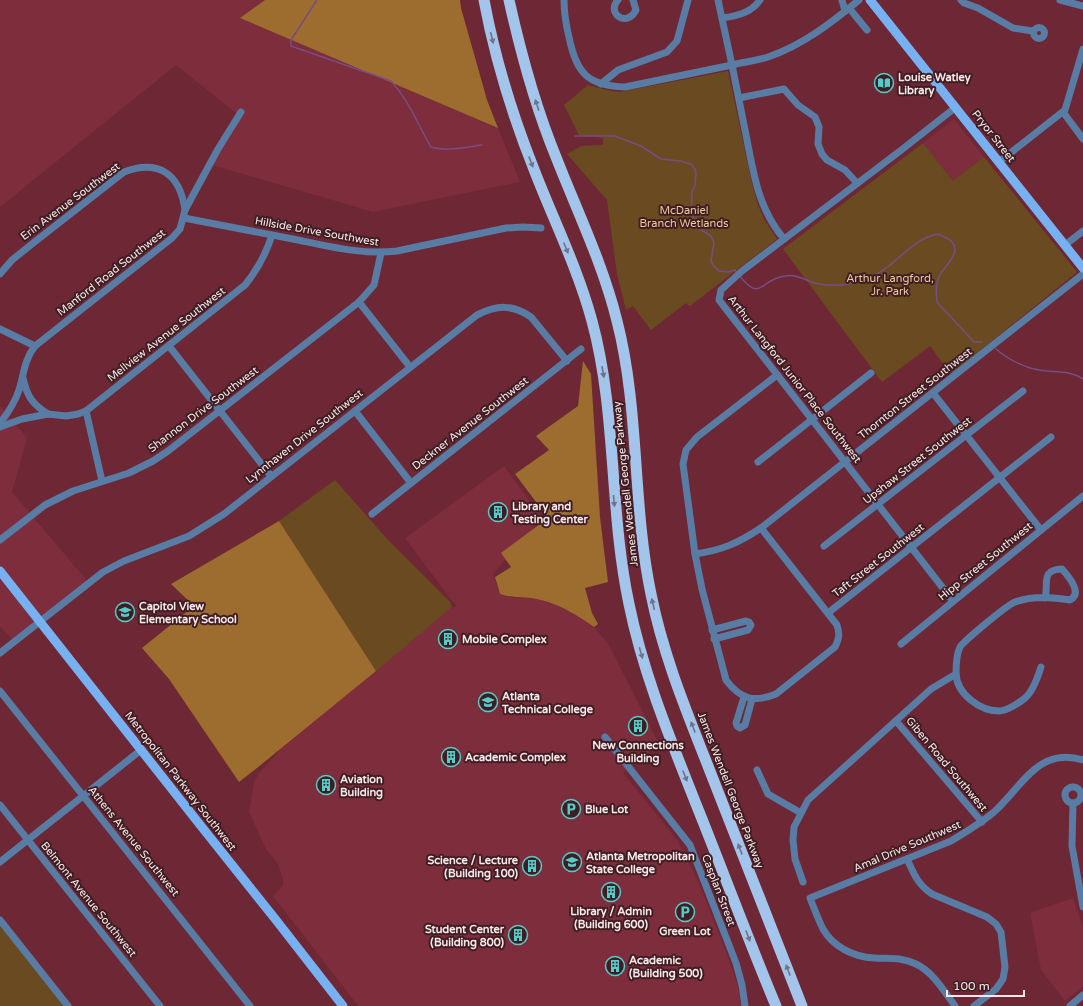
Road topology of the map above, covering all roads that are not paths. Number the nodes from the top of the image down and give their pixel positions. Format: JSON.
{"nodes":[{"id":1,"x":483,"y":0,"type":"edge"},
{"id":2,"x":509,"y":0,"type":"edge"},
{"id":3,"x":564,"y":0,"type":"edge"},
{"id":4,"x":618,"y":0,"type":"edge"},
{"id":5,"x":633,"y":0,"type":"edge"},
{"id":6,"x":688,"y":0,"type":"edge"},
{"id":7,"x":718,"y":0,"type":"edge"},
{"id":8,"x":760,"y":0,"type":"edge"},
{"id":9,"x":842,"y":0,"type":"edge"},
{"id":10,"x":859,"y":0,"type":"edge"},
{"id":11,"x":870,"y":0,"type":"edge"},
{"id":12,"x":961,"y":0,"type":"edge"},
{"id":13,"x":1060,"y":0,"type":"edge"},
{"id":14,"x":1083,"y":6,"type":"edge"},
{"id":15,"x":847,"y":10,"type":"junction"},
{"id":16,"x":722,"y":18,"type":"junction"},
{"id":17,"x":867,"y":30,"type":"dead end"},
{"id":18,"x":1033,"y":31,"type":"dead end"},
{"id":19,"x":1083,"y":48,"type":"edge"},
{"id":20,"x":732,"y":65,"type":"junction"},
{"id":21,"x":601,"y":84,"type":"junction"},
{"id":22,"x":738,"y":98,"type":"junction"},
{"id":23,"x":956,"y":107,"type":"junction"},
{"id":24,"x":242,"y":112,"type":"dead end"},
{"id":25,"x":1063,"y":112,"type":"junction"},
{"id":26,"x":1083,"y":139,"type":"edge"},
{"id":27,"x":999,"y":162,"type":"junction"},
{"id":28,"x":857,"y":183,"type":"junction"},
{"id":29,"x":185,"y":214,"type":"junction"},
{"id":30,"x":541,"y":228,"type":"dead end"},
{"id":31,"x":1083,"y":231,"type":"edge"},
{"id":32,"x":272,"y":235,"type":"junction"},
{"id":33,"x":784,"y":239,"type":"junction"},
{"id":34,"x":1065,"y":245,"type":"junction"},
{"id":35,"x":381,"y":253,"type":"junction"},
{"id":36,"x":1083,"y":268,"type":"edge"},
{"id":37,"x":0,"y":274,"type":"edge"},
{"id":38,"x":1083,"y":274,"type":"edge"},
{"id":39,"x":359,"y":302,"type":"junction"},
{"id":40,"x":0,"y":329,"type":"edge"},
{"id":41,"x":35,"y":346,"type":"junction"},
{"id":42,"x":169,"y":346,"type":"junction"},
{"id":43,"x":581,"y":349,"type":"dead end"},
{"id":44,"x":567,"y":361,"type":"junction"},
{"id":45,"x":410,"y":367,"type":"junction"},
{"id":46,"x":871,"y":373,"type":"dead end"},
{"id":47,"x":777,"y":375,"type":"junction"},
{"id":48,"x":22,"y":376,"type":"junction"},
{"id":49,"x":1023,"y":391,"type":"dead end"},
{"id":50,"x":933,"y":393,"type":"junction"},
{"id":51,"x":86,"y":411,"type":"junction"},
{"id":52,"x":220,"y":411,"type":"junction"},
{"id":53,"x":355,"y":411,"type":"junction"},
{"id":54,"x":48,"y":414,"type":"junction"},
{"id":55,"x":811,"y":419,"type":"junction"},
{"id":56,"x":0,"y":423,"type":"edge"},
{"id":57,"x":0,"y":427,"type":"edge"},
{"id":58,"x":967,"y":435,"type":"junction"},
{"id":59,"x":1051,"y":437,"type":"dead end"},
{"id":60,"x":758,"y":462,"type":"dead end"},
{"id":61,"x":845,"y":462,"type":"junction"},
{"id":62,"x":272,"y":476,"type":"junction"},
{"id":63,"x":1000,"y":478,"type":"junction"},
{"id":64,"x":102,"y":481,"type":"junction"},
{"id":65,"x":411,"y":483,"type":"junction"},
{"id":66,"x":1083,"y":496,"type":"edge"},
{"id":67,"x":878,"y":505,"type":"junction"},
{"id":68,"x":372,"y":514,"type":"dead end"},
{"id":69,"x":761,"y":528,"type":"junction"},
{"id":70,"x":1041,"y":530,"type":"junction"},
{"id":71,"x":0,"y":540,"type":"edge"},
{"id":72,"x":824,"y":546,"type":"dead end"},
{"id":73,"x":911,"y":547,"type":"junction"},
{"id":74,"x":695,"y":554,"type":"junction"},
{"id":75,"x":0,"y":571,"type":"edge"},
{"id":76,"x":1045,"y":598,"type":"junction"},
{"id":77,"x":953,"y":601,"type":"junction"},
{"id":78,"x":828,"y":613,"type":"junction"},
{"id":79,"x":40,"y":621,"type":"junction"},
{"id":80,"x":712,"y":630,"type":"junction"},
{"id":81,"x":714,"y":639,"type":"junction"},
{"id":82,"x":901,"y":644,"type":"dead end"},
{"id":83,"x":0,"y":653,"type":"edge"},
{"id":84,"x":1041,"y":667,"type":"dead end"},
{"id":85,"x":956,"y":674,"type":"junction"},
{"id":86,"x":0,"y":691,"type":"edge"},
{"id":87,"x":744,"y":697,"type":"junction"},
{"id":88,"x":752,"y":699,"type":"junction"},
{"id":89,"x":896,"y":721,"type":"junction"},
{"id":90,"x":605,"y":737,"type":"dead end"},
{"id":91,"x":141,"y":750,"type":"junction"},
{"id":92,"x":1083,"y":760,"type":"edge"},
{"id":93,"x":757,"y":770,"type":"dead end"},
{"id":94,"x":83,"y":796,"type":"junction"},
{"id":95,"x":1073,"y":803,"type":"dead end"},
{"id":96,"x":0,"y":805,"type":"edge"},
{"id":97,"x":801,"y":813,"type":"junction"},
{"id":98,"x":982,"y":822,"type":"junction"},
{"id":99,"x":28,"y":840,"type":"junction"},
{"id":100,"x":907,"y":859,"type":"junction"},
{"id":101,"x":0,"y":862,"type":"edge"},
{"id":102,"x":1079,"y":866,"type":"edge"},
{"id":103,"x":803,"y":882,"type":"dead end"},
{"id":104,"x":1083,"y":907,"type":"edge"},
{"id":105,"x":0,"y":920,"type":"edge"},
{"id":106,"x":1083,"y":996,"type":"edge"},
{"id":107,"x":68,"y":1006,"type":"edge"},
{"id":108,"x":160,"y":1006,"type":"edge"},
{"id":109,"x":250,"y":1006,"type":"edge"},
{"id":110,"x":343,"y":1006,"type":"edge"},
{"id":111,"x":745,"y":1006,"type":"edge"},
{"id":112,"x":776,"y":1006,"type":"edge"},
{"id":113,"x":802,"y":1006,"type":"edge"},
{"id":114,"x":955,"y":1006,"type":"edge"},
{"id":115,"x":974,"y":1006,"type":"edge"},
{"id":116,"x":1070,"y":1006,"type":"edge"}],
"edges":[{"from":1,"to":112,"type":"highway","name":"James Wendell George Parkway","one_way":true},
{"from":113,"to":2,"type":"highway","name":"James Wendell George Parkway","one_way":true},
{"from":3,"to":21,"type":"street"},
{"from":4,"to":5,"type":"street"},
{"from":6,"to":21,"type":"street"},
{"from":7,"to":16,"type":"street"},
{"from":8,"to":16,"type":"street"},
{"from":9,"to":15,"type":"street"},
{"from":10,"to":15,"type":"street"},
{"from":11,"to":23,"type":"main road","name":"Pryor Street"},
{"from":12,"to":18,"type":"street"},
{"from":13,"to":14,"type":"street"},
{"from":15,"to":17,"type":"street"},
{"from":15,"to":20,"type":"street"},
{"from":16,"to":20,"type":"street"},
{"from":19,"to":25,"type":"street"},
{"from":20,"to":21,"type":"street"},
{"from":20,"to":22,"type":"street"},
{"from":22,"to":28,"type":"street"},
{"from":22,"to":33,"type":"street"},
{"from":23,"to":27,"type":"main road","name":"Pryor Street"},
{"from":23,"to":28,"type":"street","name":"Arthur Langford Junior Place Southwest"},
{"from":24,"to":29,"type":"street","name":"Manford Road Southwest"},
{"from":25,"to":26,"type":"street"},
{"from":25,"to":27,"type":"street"},
{"from":27,"to":34,"type":"main road","name":"Pryor Street"},
{"from":28,"to":33,"type":"street","name":"Arthur Langford Junior Place Southwest"},
{"from":29,"to":32,"type":"street","name":"Hillside Drive Southwest"},
{"from":29,"to":37,"type":"street","name":"Erin Avenue Southwest"},
{"from":29,"to":41,"type":"street","name":"Manford Road Southwest"},
{"from":30,"to":35,"type":"street","name":"Hillside Drive Southwest"},
{"from":31,"to":34,"type":"street"},
{"from":32,"to":35,"type":"street","name":"Hillside Drive Southwest"},
{"from":32,"to":42,"type":"street","name":"Mellview Avenue Southwest"},
{"from":33,"to":47,"type":"street","name":"Arthur Langford Junior Place Southwest"},
{"from":34,"to":36,"type":"main road","name":"Pryor Street"},
{"from":35,"to":39,"type":"street","name":"Shannon Drive Southwest"},
{"from":38,"to":50,"type":"street","name":"Thornton Street Southwest"},
{"from":39,"to":45,"type":"street"},
{"from":39,"to":52,"type":"street","name":"Shannon Drive Southwest"},
{"from":40,"to":41,"type":"street"},
{"from":41,"to":48,"type":"street","name":"Manford Road Southwest"},
{"from":42,"to":51,"type":"street","name":"Mellview Avenue Southwest"},
{"from":42,"to":52,"type":"street"},
{"from":43,"to":44,"type":"street","name":"Deckner Avenue Southwest"},
{"from":44,"to":45,"type":"street","name":"Lynnhaven Drive Southwest"},
{"from":44,"to":65,"type":"street","name":"Deckner Avenue Southwest"},
{"from":45,"to":53,"type":"street","name":"Lynnhaven Drive Southwest"},
{"from":46,"to":55,"type":"street"},
{"from":47,"to":55,"type":"street","name":"Arthur Langford Junior Place Southwest"},
{"from":47,"to":74,"type":"street"},
{"from":48,"to":54,"type":"street"},
{"from":48,"to":56,"type":"street","name":"Manford Road Southwest"},
{"from":49,"to":58,"type":"street","name":"Upshaw Street Southwest"},
{"from":50,"to":58,"type":"street"},
{"from":50,"to":61,"type":"street","name":"Thornton Street Southwest"},
{"from":51,"to":54,"type":"street","name":"Mellview Avenue Southwest"},
{"from":51,"to":64,"type":"street"},
{"from":52,"to":62,"type":"street"},
{"from":52,"to":64,"type":"street","name":"Shannon Drive Southwest"},
{"from":53,"to":62,"type":"street","name":"Lynnhaven Drive Southwest"},
{"from":53,"to":65,"type":"street"},
{"from":54,"to":57,"type":"street","name":"Mellview Avenue Southwest"},
{"from":55,"to":60,"type":"street"},
{"from":55,"to":61,"type":"street","name":"Arthur Langford Junior Place Southwest"},
{"from":58,"to":63,"type":"street"},
{"from":58,"to":67,"type":"street","name":"Upshaw Street Southwest"},
{"from":59,"to":63,"type":"street","name":"Taft Street Southwest"},
{"from":61,"to":67,"type":"street","name":"Arthur Langford Junior Place Southwest"},
{"from":61,"to":69,"type":"street","name":"Thornton Street Southwest"},
{"from":62,"to":79,"type":"street","name":"Lynnhaven Drive Southwest"},
{"from":63,"to":70,"type":"street"},
{"from":63,"to":73,"type":"street","name":"Taft Street Southwest"},
{"from":64,"to":71,"type":"street","name":"Shannon Drive Southwest"},
{"from":65,"to":68,"type":"street","name":"Deckner Avenue Southwest"},
{"from":66,"to":70,"type":"street","name":"Hipp Street Southwest"},
{"from":67,"to":72,"type":"street","name":"Upshaw Street Southwest"},
{"from":67,"to":73,"type":"street","name":"Arthur Langford Junior Place Southwest"},
{"from":69,"to":74,"type":"street","name":"Thornton Street Southwest"},
{"from":69,"to":78,"type":"street"},
{"from":70,"to":77,"type":"street","name":"Hipp Street Southwest"},
{"from":73,"to":77,"type":"street","name":"Arthur Langford Junior Place Southwest"},
{"from":73,"to":78,"type":"street","name":"Taft Street Southwest"},
{"from":74,"to":80,"type":"street"},
{"from":75,"to":79,"type":"main road","name":"Metropolitan Parkway Southwest"},
{"from":76,"to":76,"type":"street"},
{"from":76,"to":85,"type":"street"},
{"from":77,"to":82,"type":"street","name":"Hipp Street Southwest"},
{"from":78,"to":88,"type":"street"},
{"from":79,"to":83,"type":"street","name":"Lynnhaven Drive Southwest"},
{"from":79,"to":91,"type":"main road","name":"Metropolitan Parkway Southwest"},
{"from":80,"to":81,"type":"street"},
{"from":80,"to":81,"type":"street"},
{"from":81,"to":87,"type":"street"},
{"from":84,"to":85,"type":"street"},
{"from":85,"to":89,"type":"street"},
{"from":86,"to":94,"type":"street","name":"Athens Avenue Southwest"},
{"from":87,"to":88,"type":"street"},
{"from":87,"to":88,"type":"street"},
{"from":89,"to":97,"type":"street"},
{"from":89,"to":98,"type":"street","name":"Giben Road Southwest"},
{"from":90,"to":111,"type":"street","name":"Casplan Street"},
{"from":91,"to":94,"type":"street"},
{"from":91,"to":110,"type":"main road","name":"Metropolitan Parkway Southwest"},
{"from":92,"to":98,"type":"street","name":"Amal Drive Southwest"},
{"from":93,"to":97,"type":"street"},
{"from":94,"to":99,"type":"street"},
{"from":94,"to":109,"type":"street","name":"Athens Avenue Southwest"},
{"from":95,"to":102,"type":"street"},
{"from":96,"to":99,"type":"street","name":"Belmont Avenue Southwest"},
{"from":97,"to":103,"type":"street"},
{"from":98,"to":100,"type":"street","name":"Amal Drive Southwest"},
{"from":99,"to":101,"type":"street"},
{"from":99,"to":108,"type":"street","name":"Belmont Avenue Southwest"},
{"from":100,"to":114,"type":"street","name":"Amal Drive Southwest"},
{"from":100,"to":115,"type":"street"},
{"from":102,"to":104,"type":"street"},
{"from":105,"to":107,"type":"street"},
{"from":106,"to":116,"type":"street"}]}
